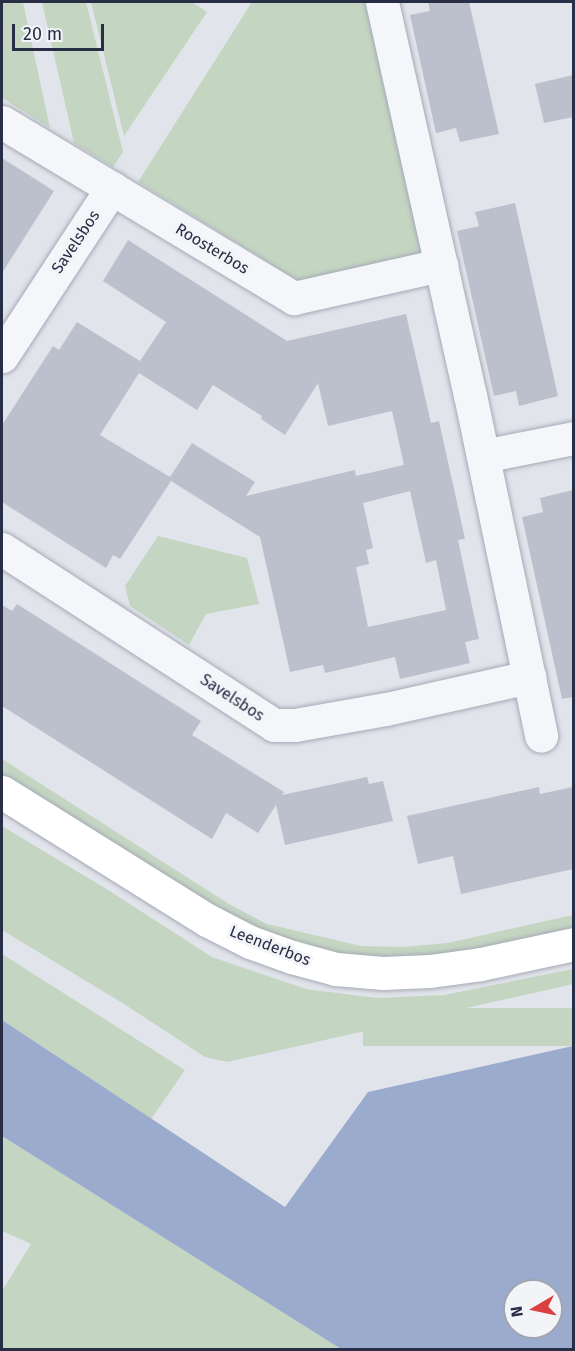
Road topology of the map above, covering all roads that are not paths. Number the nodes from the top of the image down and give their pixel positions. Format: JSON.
{"nodes":[{"id":1,"x":382,"y":2,"type":"edge"},
{"id":2,"x":2,"y":122,"type":"edge"},
{"id":3,"x":112,"y":188,"type":"junction"},
{"id":4,"x":441,"y":265,"type":"junction"},
{"id":5,"x":2,"y":356,"type":"edge"},
{"id":6,"x":573,"y":438,"type":"edge"},
{"id":7,"x":483,"y":456,"type":"junction"},
{"id":8,"x":2,"y":549,"type":"edge"},
{"id":9,"x":529,"y":677,"type":"junction"},
{"id":10,"x":541,"y":736,"type":"dead end"},
{"id":11,"x":2,"y":792,"type":"edge"},
{"id":12,"x":2,"y":812,"type":"edge"},
{"id":13,"x":573,"y":944,"type":"edge"},
{"id":14,"x":573,"y":961,"type":"edge"}],
"edges":[{"from":1,"to":4,"type":"street"},
{"from":2,"to":3,"type":"street","name":"Roosterbos"},
{"from":3,"to":4,"type":"street","name":"Roosterbos"},
{"from":3,"to":5,"type":"street","name":"Savelsbos"},
{"from":4,"to":7,"type":"street"},
{"from":6,"to":7,"type":"street"},
{"from":7,"to":9,"type":"street"},
{"from":8,"to":9,"type":"street","name":"Savelsbos"},
{"from":9,"to":10,"type":"street"},
{"from":11,"to":13,"type":"main road","name":"Leenderbos"},
{"from":12,"to":14,"type":"main road","name":"Leenderbos"}]}
